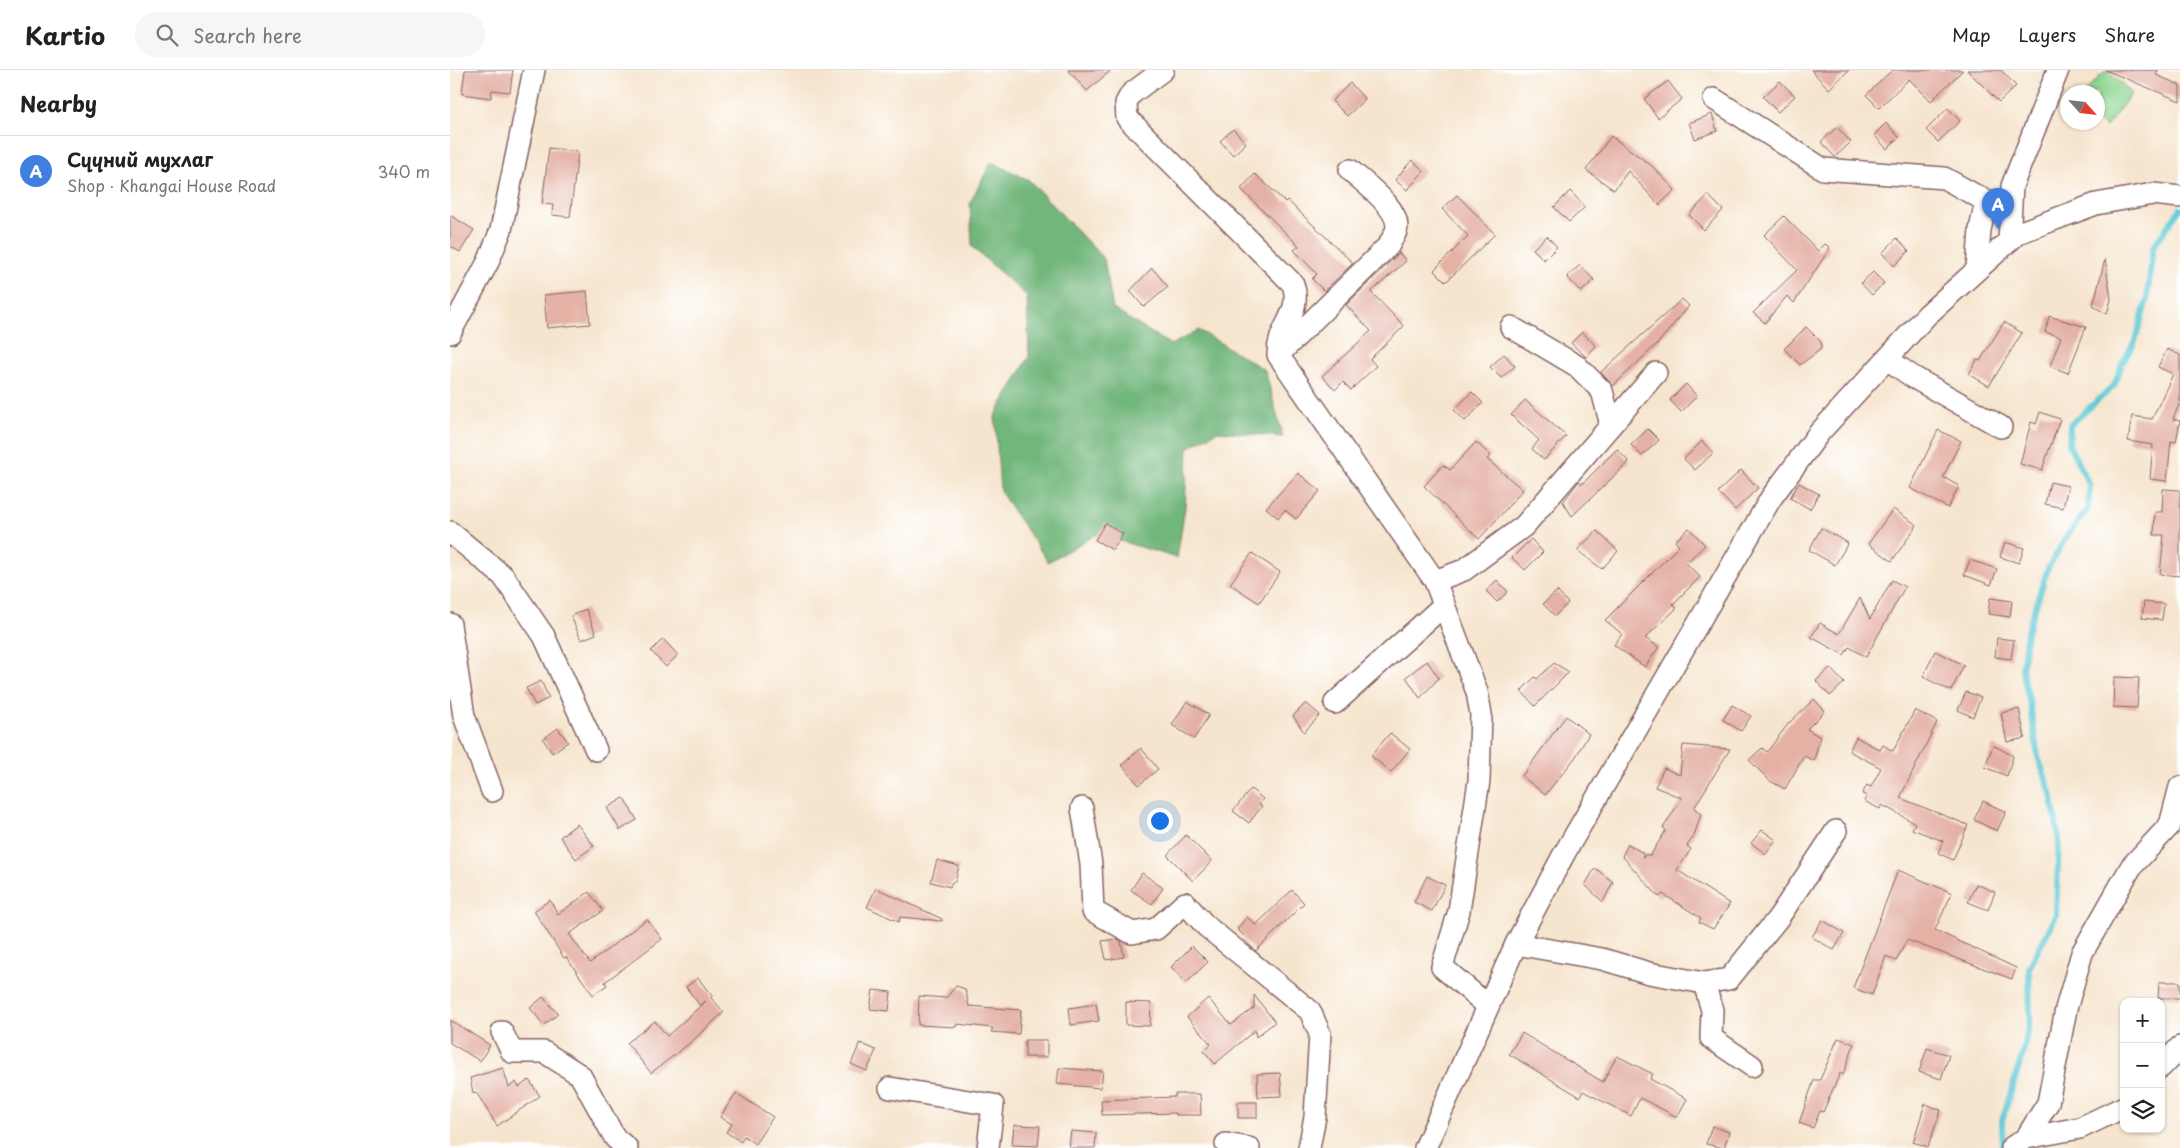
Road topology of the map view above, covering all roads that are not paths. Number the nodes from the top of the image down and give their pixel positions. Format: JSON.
{"nodes":[{"id":1,"x":534,"y":70,"type":"edge"},
{"id":2,"x":1163,"y":70,"type":"edge"},
{"id":3,"x":2058,"y":73,"type":"edge"},
{"id":4,"x":1714,"y":99,"type":"dead end"},
{"id":5,"x":1350,"y":170,"type":"dead end"},
{"id":6,"x":2180,"y":197,"type":"edge"},
{"id":7,"x":2009,"y":241,"type":"junction"},
{"id":8,"x":1977,"y":269,"type":"junction"},
{"id":9,"x":1511,"y":328,"type":"dead end"},
{"id":10,"x":450,"y":333,"type":"edge"},
{"id":11,"x":1278,"y":355,"type":"junction"},
{"id":12,"x":1887,"y":359,"type":"junction"},
{"id":13,"x":1656,"y":373,"type":"dead end"},
{"id":14,"x":1611,"y":425,"type":"junction"},
{"id":15,"x":2001,"y":427,"type":"dead end"},
{"id":16,"x":450,"y":532,"type":"edge"},
{"id":17,"x":1435,"y":581,"type":"junction"},
{"id":18,"x":1444,"y":605,"type":"junction"},
{"id":19,"x":450,"y":624,"type":"edge"},
{"id":20,"x":1335,"y":703,"type":"dead end"},
{"id":21,"x":596,"y":750,"type":"dead end"},
{"id":22,"x":2180,"y":787,"type":"edge"},
{"id":23,"x":492,"y":791,"type":"dead end"},
{"id":24,"x":1082,"y":808,"type":"dead end"},
{"id":25,"x":2175,"y":826,"type":"edge"},
{"id":26,"x":1836,"y":831,"type":"dead end"},
{"id":27,"x":1516,"y":944,"type":"junction"},
{"id":28,"x":1704,"y":983,"type":"junction"},
{"id":29,"x":1488,"y":1006,"type":"junction"},
{"id":30,"x":502,"y":1032,"type":"dead end"},
{"id":31,"x":2180,"y":1047,"type":"edge"},
{"id":32,"x":2165,"y":1063,"type":"edge"},
{"id":33,"x":1752,"y":1066,"type":"dead end"},
{"id":34,"x":890,"y":1088,"type":"dead end"},
{"id":35,"x":2120,"y":1109,"type":"edge"},
{"id":36,"x":2019,"y":1143,"type":"edge"},
{"id":37,"x":1226,"y":1144,"type":"dead end"},
{"id":38,"x":627,"y":1148,"type":"edge"},
{"id":39,"x":988,"y":1148,"type":"edge"},
{"id":40,"x":1249,"y":1148,"type":"edge"},
{"id":41,"x":1310,"y":1148,"type":"edge"},
{"id":42,"x":1425,"y":1148,"type":"edge"},
{"id":43,"x":2054,"y":1148,"type":"edge"}],
"edges":[{"from":1,"to":10,"type":"street"},
{"from":2,"to":11,"type":"street"},
{"from":3,"to":7,"type":"street"},
{"from":4,"to":8,"type":"street"},
{"from":5,"to":11,"type":"street"},
{"from":6,"to":7,"type":"street"},
{"from":7,"to":8,"type":"street"},
{"from":8,"to":12,"type":"street"},
{"from":9,"to":14,"type":"street"},
{"from":11,"to":17,"type":"street"},
{"from":12,"to":15,"type":"street"},
{"from":12,"to":27,"type":"street"},
{"from":13,"to":14,"type":"street"},
{"from":14,"to":17,"type":"street"},
{"from":16,"to":21,"type":"street"},
{"from":17,"to":18,"type":"street"},
{"from":18,"to":20,"type":"street"},
{"from":18,"to":29,"type":"street"},
{"from":19,"to":23,"type":"street"},
{"from":22,"to":25,"type":"street"},
{"from":24,"to":41,"type":"street"},
{"from":25,"to":36,"type":"street"},
{"from":26,"to":28,"type":"street"},
{"from":27,"to":28,"type":"street"},
{"from":27,"to":29,"type":"street"},
{"from":28,"to":33,"type":"street"},
{"from":29,"to":42,"type":"street"},
{"from":30,"to":38,"type":"street"},
{"from":31,"to":32,"type":"street"},
{"from":34,"to":39,"type":"street"},
{"from":35,"to":36,"type":"street"},
{"from":36,"to":43,"type":"street"},
{"from":37,"to":40,"type":"street"}]}
